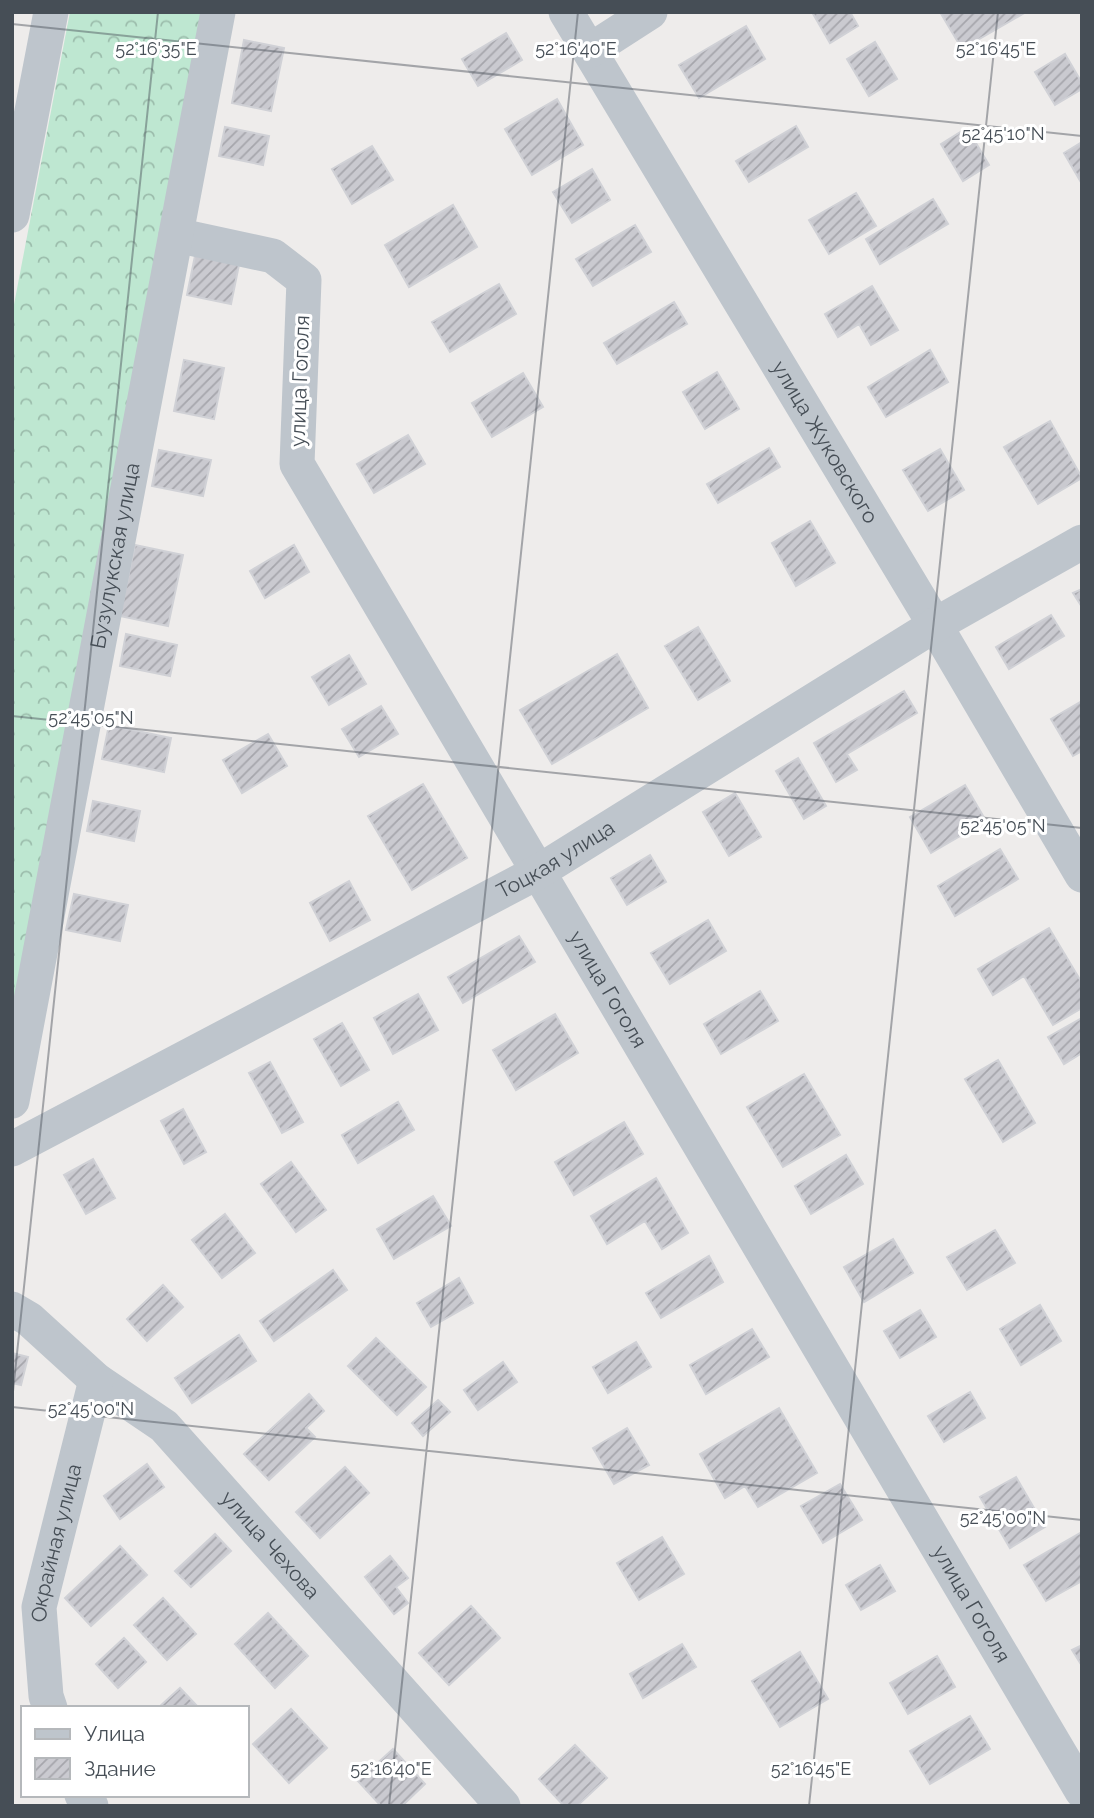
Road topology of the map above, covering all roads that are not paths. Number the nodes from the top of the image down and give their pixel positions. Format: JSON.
{"nodes":[{"id":1,"x":51,"y":12,"type":"edge"},
{"id":2,"x":218,"y":12,"type":"edge"},
{"id":3,"x":566,"y":12,"type":"edge"},
{"id":4,"x":650,"y":12,"type":"edge"},
{"id":5,"x":591,"y":50,"type":"junction"},
{"id":6,"x":12,"y":215,"type":"edge"},
{"id":7,"x":176,"y":235,"type":"junction"},
{"id":8,"x":1082,"y":542,"type":"edge"},
{"id":9,"x":935,"y":625,"type":"junction"},
{"id":10,"x":538,"y":872,"type":"junction"},
{"id":11,"x":1082,"y":874,"type":"edge"},
{"id":12,"x":12,"y":1101,"type":"edge"},
{"id":13,"x":12,"y":1149,"type":"edge"},
{"id":14,"x":12,"y":1309,"type":"edge"},
{"id":15,"x":96,"y":1380,"type":"junction"},
{"id":16,"x":49,"y":1706,"type":"edge"},
{"id":17,"x":1082,"y":1791,"type":"edge"},
{"id":18,"x":503,"y":1806,"type":"edge"},
{"id":19,"x":1061,"y":1806,"type":"edge"}],
"edges":[{"from":1,"to":6,"type":"street"},
{"from":2,"to":7,"type":"street","name":"Бузулукская улица"},
{"from":3,"to":5,"type":"street","name":"улица Жуковского"},
{"from":4,"to":5,"type":"street"},
{"from":5,"to":9,"type":"street","name":"улица Жуковского"},
{"from":7,"to":10,"type":"street","name":"улица Гоголя"},
{"from":7,"to":12,"type":"street","name":"Бузулукская улица"},
{"from":8,"to":9,"type":"street","name":"Тоцкая улица"},
{"from":9,"to":10,"type":"street","name":"Тоцкая улица"},
{"from":9,"to":11,"type":"street","name":"улица Жуковского"},
{"from":10,"to":13,"type":"street","name":"Тоцкая улица"},
{"from":10,"to":17,"type":"street","name":"улица Гоголя"},
{"from":14,"to":15,"type":"street","name":"улица Чехова"},
{"from":15,"to":16,"type":"street","name":"Окрайная улица"},
{"from":15,"to":18,"type":"street","name":"улица Чехова"},
{"from":17,"to":19,"type":"street"}]}
